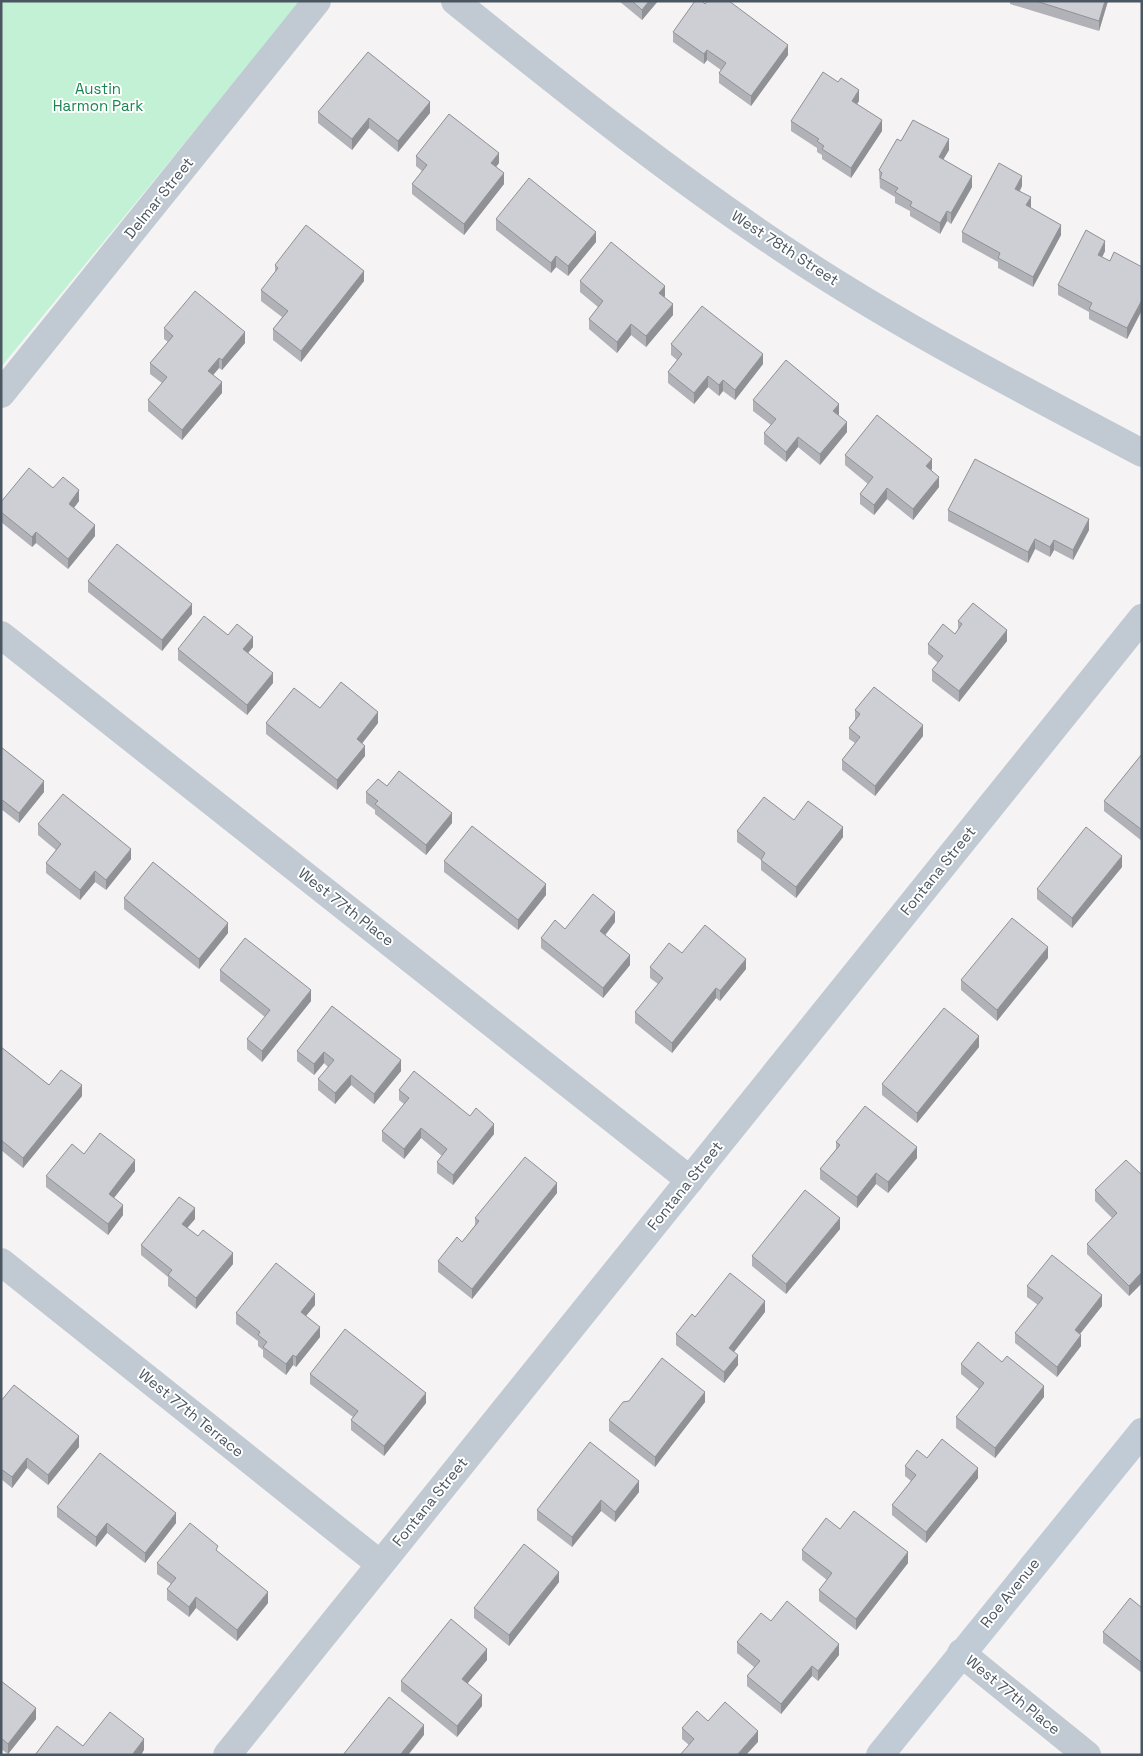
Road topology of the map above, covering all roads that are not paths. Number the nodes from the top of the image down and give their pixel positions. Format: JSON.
{"nodes":[{"id":1,"x":317,"y":1,"type":"edge"},
{"id":2,"x":455,"y":1,"type":"edge"},
{"id":3,"x":1,"y":394,"type":"edge"},
{"id":4,"x":1142,"y":453,"type":"edge"},
{"id":5,"x":1142,"y":618,"type":"edge"},
{"id":6,"x":1,"y":634,"type":"edge"},
{"id":7,"x":690,"y":1180,"type":"junction"},
{"id":8,"x":1,"y":1262,"type":"edge"},
{"id":9,"x":1142,"y":1432,"type":"edge"},
{"id":10,"x":380,"y":1564,"type":"junction"},
{"id":11,"x":961,"y":1654,"type":"junction"},
{"id":12,"x":227,"y":1755,"type":"edge"},
{"id":13,"x":880,"y":1755,"type":"edge"},
{"id":14,"x":1088,"y":1755,"type":"edge"}],
"edges":[{"from":1,"to":3,"type":"street","name":"Delmar Street"},
{"from":2,"to":4,"type":"street","name":"West 78th Street"},
{"from":5,"to":7,"type":"street","name":"Fontana Street"},
{"from":6,"to":7,"type":"street","name":"West 77th Place"},
{"from":7,"to":10,"type":"street","name":"Fontana Street"},
{"from":8,"to":10,"type":"street","name":"West 77th Terrace"},
{"from":9,"to":11,"type":"main road","name":"Roe Avenue"},
{"from":10,"to":12,"type":"street","name":"Fontana Street"},
{"from":11,"to":13,"type":"main road","name":"Roe Avenue"},
{"from":11,"to":14,"type":"street","name":"West 77th Place"}]}
